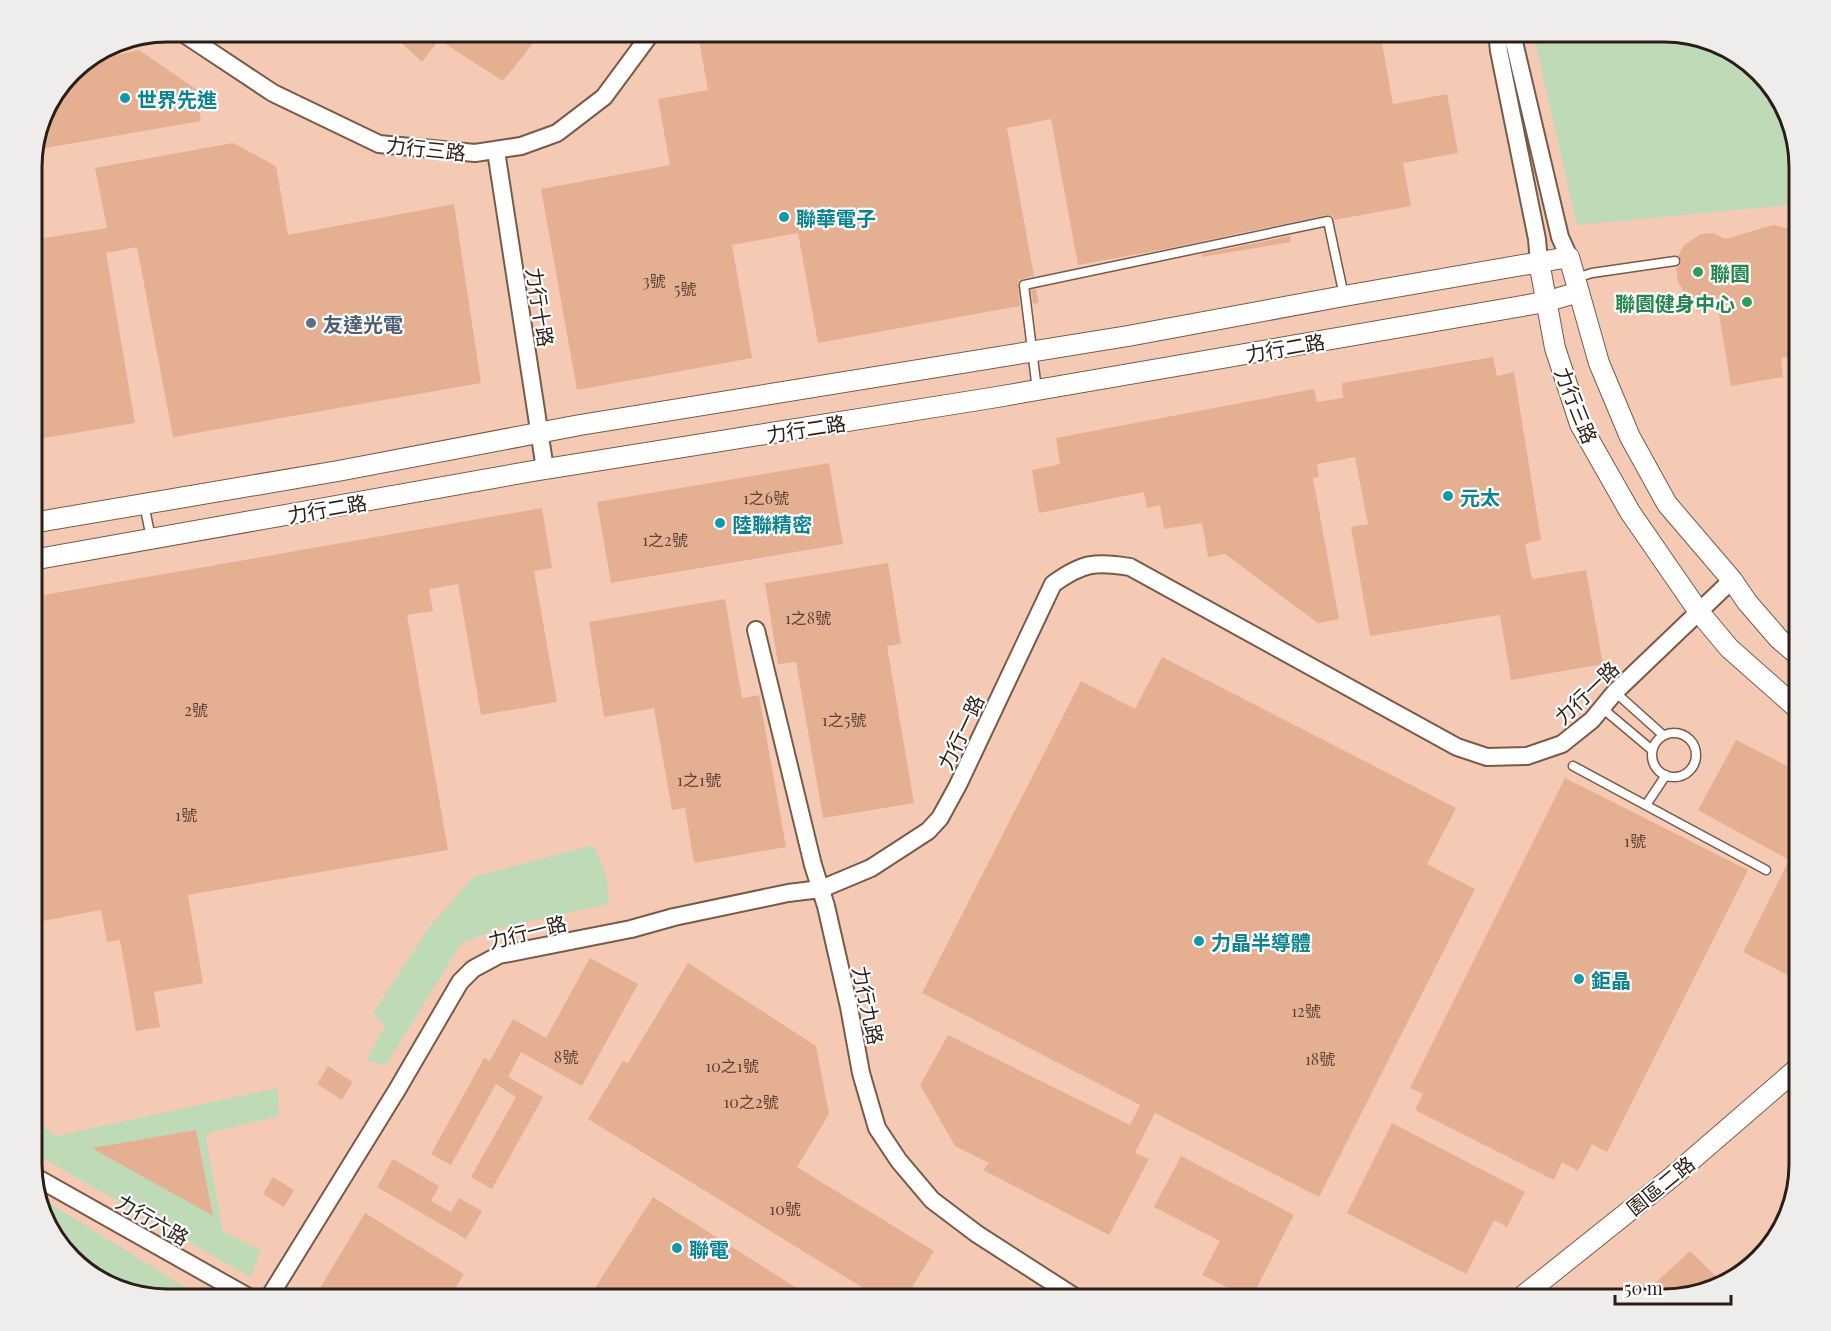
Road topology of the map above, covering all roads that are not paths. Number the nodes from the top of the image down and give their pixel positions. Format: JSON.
{"nodes":[{"id":1,"x":196,"y":42,"type":"edge"},
{"id":2,"x":645,"y":42,"type":"edge"},
{"id":3,"x":1498,"y":42,"type":"edge"},
{"id":4,"x":1514,"y":42,"type":"edge"},
{"id":5,"x":496,"y":151,"type":"junction"},
{"id":6,"x":1569,"y":257,"type":"junction"},
{"id":7,"x":1674,"y":261,"type":"dead end"},
{"id":8,"x":1539,"y":262,"type":"junction"},
{"id":9,"x":1577,"y":285,"type":"junction"},
{"id":10,"x":1344,"y":296,"type":"junction"},
{"id":11,"x":1545,"y":302,"type":"junction"},
{"id":12,"x":1031,"y":352,"type":"junction"},
{"id":13,"x":1037,"y":390,"type":"junction"},
{"id":14,"x":540,"y":432,"type":"junction"},
{"id":15,"x":545,"y":470,"type":"junction"},
{"id":16,"x":144,"y":504,"type":"junction"},
{"id":17,"x":42,"y":521,"type":"edge"},
{"id":18,"x":151,"y":539,"type":"junction"},
{"id":19,"x":42,"y":558,"type":"edge"},
{"id":20,"x":1732,"y":580,"type":"junction"},
{"id":21,"x":1699,"y":612,"type":"junction"},
{"id":22,"x":756,"y":630,"type":"dead end"},
{"id":23,"x":1789,"y":647,"type":"edge"},
{"id":24,"x":1615,"y":692,"type":"junction"},
{"id":25,"x":1789,"y":700,"type":"edge"},
{"id":26,"x":1602,"y":708,"type":"junction"},
{"id":27,"x":1663,"y":735,"type":"junction"},
{"id":28,"x":1652,"y":750,"type":"junction"},
{"id":29,"x":1573,"y":766,"type":"dead end"},
{"id":30,"x":1666,"y":775,"type":"junction"},
{"id":31,"x":1646,"y":805,"type":"junction"},
{"id":32,"x":1766,"y":870,"type":"dead end"},
{"id":33,"x":821,"y":889,"type":"junction"},
{"id":34,"x":1789,"y":1076,"type":"edge"},
{"id":35,"x":43,"y":1181,"type":"edge"},
{"id":36,"x":234,"y":1289,"type":"edge"},
{"id":37,"x":274,"y":1289,"type":"edge"},
{"id":38,"x":1062,"y":1289,"type":"edge"},
{"id":39,"x":1531,"y":1289,"type":"edge"}],
"edges":[{"from":1,"to":5,"type":"street","name":"力行三路"},
{"from":2,"to":5,"type":"street","name":"力行三路"},
{"from":3,"to":8,"type":"street","name":"力行三路"},
{"from":4,"to":6,"type":"street","name":"力行三路"},
{"from":5,"to":14,"type":"street","name":"力行十路"},
{"from":6,"to":8,"type":"street","name":"力行二路"},
{"from":6,"to":9,"type":"street","name":"力行三路"},
{"from":7,"to":9,"type":"lane"},
{"from":8,"to":10,"type":"street","name":"力行二路"},
{"from":8,"to":11,"type":"street","name":"力行三路"},
{"from":9,"to":11,"type":"street","name":"力行二路"},
{"from":9,"to":20,"type":"street","name":"力行三路"},
{"from":10,"to":12,"type":"street","name":"力行二路"},
{"from":10,"to":12,"type":"lane"},
{"from":11,"to":13,"type":"street","name":"力行二路"},
{"from":11,"to":21,"type":"street","name":"力行三路"},
{"from":12,"to":13,"type":"lane"},
{"from":12,"to":14,"type":"street","name":"力行二路"},
{"from":13,"to":15,"type":"street","name":"力行二路"},
{"from":14,"to":15,"type":"street","name":"力行十路"},
{"from":14,"to":16,"type":"street","name":"力行二路"},
{"from":15,"to":18,"type":"street","name":"力行二路"},
{"from":16,"to":17,"type":"street","name":"力行二路"},
{"from":16,"to":18,"type":"lane"},
{"from":18,"to":19,"type":"street","name":"力行二路"},
{"from":20,"to":21,"type":"street","name":"力行一路"},
{"from":20,"to":23,"type":"street","name":"力行三路"},
{"from":21,"to":24,"type":"street","name":"力行一路"},
{"from":21,"to":25,"type":"street","name":"力行三路"},
{"from":22,"to":33,"type":"street","name":"力行九路"},
{"from":24,"to":26,"type":"street","name":"力行一路"},
{"from":24,"to":27,"type":"lane"},
{"from":26,"to":28,"type":"lane"},
{"from":26,"to":33,"type":"street","name":"力行一路"},
{"from":27,"to":28,"type":"lane"},
{"from":27,"to":30,"type":"lane"},
{"from":28,"to":30,"type":"lane"},
{"from":29,"to":31,"type":"lane"},
{"from":30,"to":31,"type":"lane"},
{"from":31,"to":32,"type":"lane"},
{"from":33,"to":37,"type":"street","name":"力行一路"},
{"from":33,"to":38,"type":"street","name":"力行九路"},
{"from":34,"to":39,"type":"street","name":"園區二路"},
{"from":35,"to":36,"type":"street","name":"力行六路"}]}
